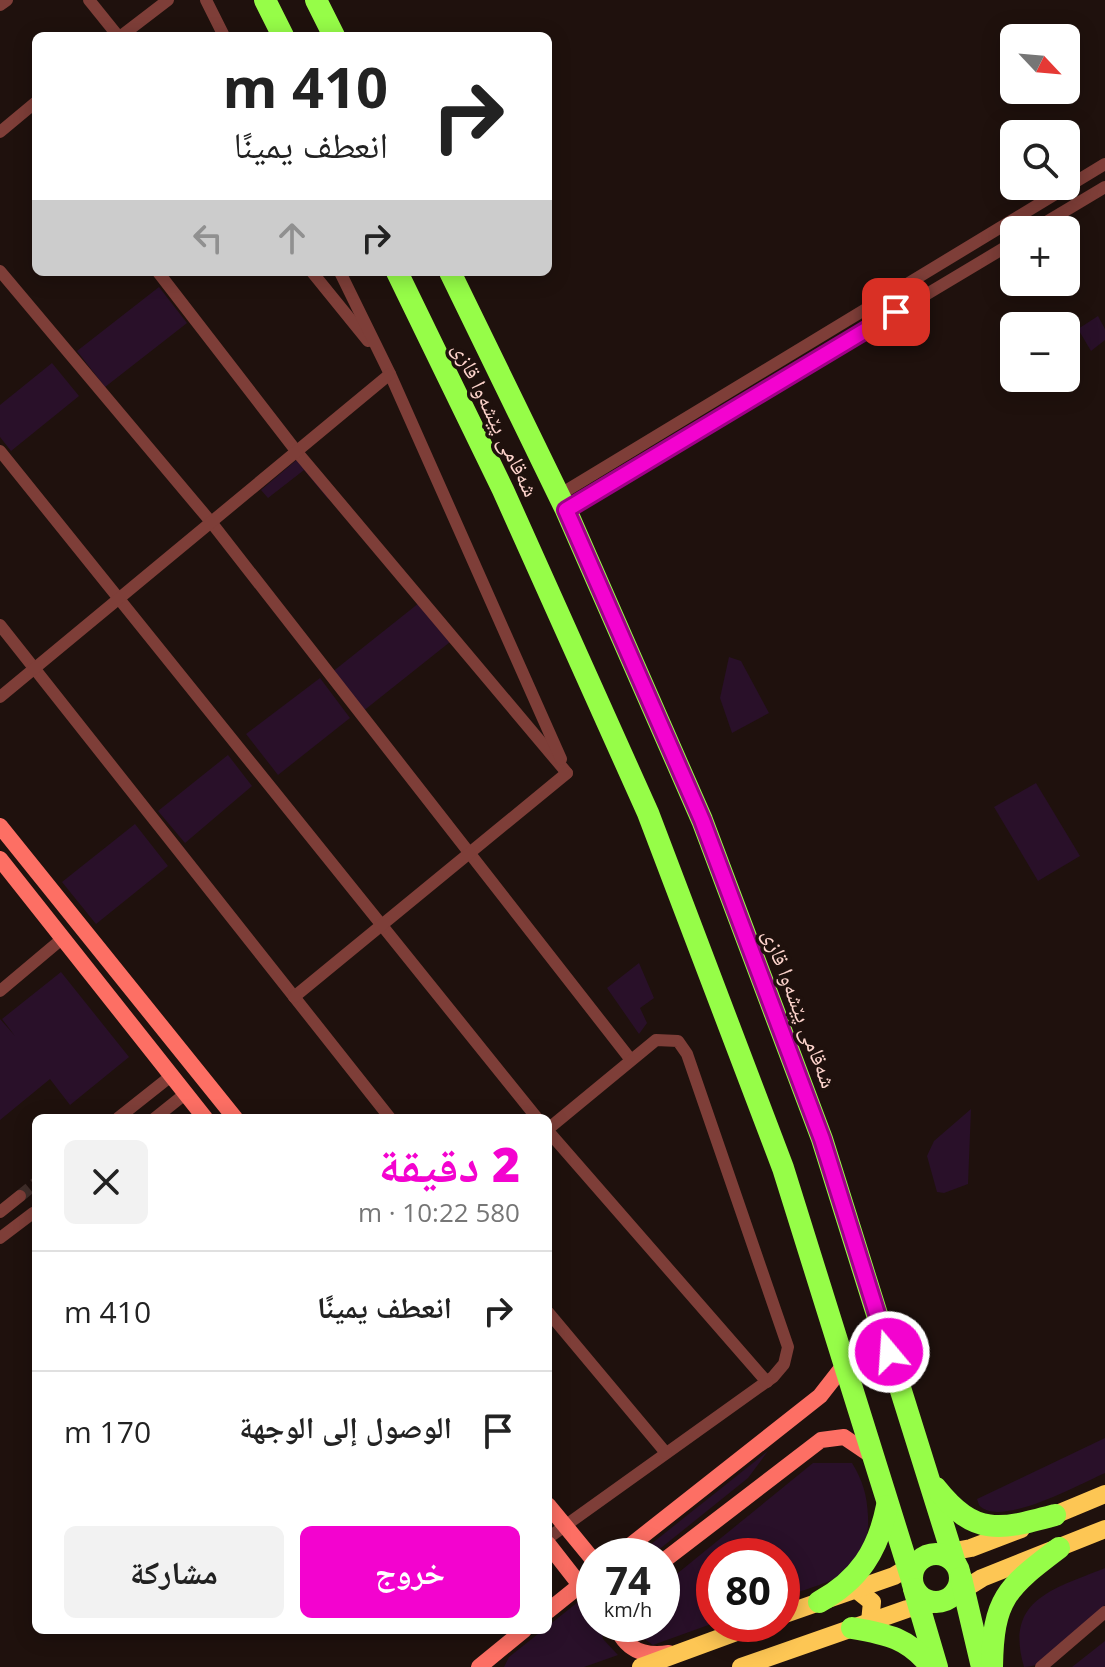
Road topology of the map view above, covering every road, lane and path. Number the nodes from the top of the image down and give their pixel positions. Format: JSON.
{"nodes":[{"id":1,"x":7,"y":0,"type":"edge"},
{"id":2,"x":89,"y":0,"type":"edge"},
{"id":3,"x":168,"y":0,"type":"edge"},
{"id":4,"x":206,"y":0,"type":"edge"},
{"id":5,"x":265,"y":0,"type":"edge"},
{"id":6,"x":316,"y":0,"type":"edge"},
{"id":7,"x":0,"y":5,"type":"edge"},
{"id":8,"x":117,"y":32,"type":"edge"},
{"id":9,"x":125,"y":32,"type":"edge"},
{"id":10,"x":222,"y":32,"type":"edge"},
{"id":11,"x":281,"y":32,"type":"edge"},
{"id":12,"x":332,"y":32,"type":"edge"},
{"id":13,"x":32,"y":109,"type":"edge"},
{"id":14,"x":0,"y":132,"type":"edge"},
{"id":15,"x":1105,"y":164,"type":"edge"},
{"id":16,"x":1105,"y":187,"type":"edge"},
{"id":17,"x":1056,"y":216,"type":"edge"},
{"id":18,"x":1000,"y":250,"type":"edge"},
{"id":19,"x":0,"y":271,"type":"edge"},
{"id":20,"x":161,"y":276,"type":"edge"},
{"id":21,"x":315,"y":276,"type":"edge"},
{"id":22,"x":342,"y":276,"type":"edge"},
{"id":23,"x":399,"y":276,"type":"edge"},
{"id":24,"x":452,"y":276,"type":"edge"},
{"id":25,"x":382,"y":358,"type":"junction"},
{"id":26,"x":390,"y":374,"type":"junction"},
{"id":27,"x":0,"y":451,"type":"edge"},
{"id":28,"x":297,"y":452,"type":"junction"},
{"id":29,"x":562,"y":502,"type":"junction"},
{"id":30,"x":211,"y":522,"type":"junction"},
{"id":31,"x":120,"y":600,"type":"junction"},
{"id":32,"x":0,"y":625,"type":"edge"},
{"id":33,"x":35,"y":668,"type":"junction"},
{"id":34,"x":0,"y":697,"type":"edge"},
{"id":35,"x":567,"y":773,"type":"junction"},
{"id":36,"x":0,"y":826,"type":"edge"},
{"id":37,"x":470,"y":852,"type":"junction"},
{"id":38,"x":0,"y":859,"type":"edge"},
{"id":39,"x":381,"y":924,"type":"junction"},
{"id":40,"x":63,"y":938,"type":"junction"},
{"id":41,"x":0,"y":991,"type":"edge"},
{"id":42,"x":294,"y":997,"type":"junction"},
{"id":43,"x":148,"y":1011,"type":"junction"},
{"id":44,"x":131,"y":1025,"type":"junction"},
{"id":45,"x":631,"y":1060,"type":"junction"},
{"id":46,"x":171,"y":1076,"type":"junction"},
{"id":47,"x":185,"y":1094,"type":"junction"},
{"id":48,"x":123,"y":1114,"type":"edge"},
{"id":49,"x":160,"y":1114,"type":"edge"},
{"id":50,"x":202,"y":1114,"type":"edge"},
{"id":51,"x":226,"y":1114,"type":"edge"},
{"id":52,"x":387,"y":1114,"type":"edge"},
{"id":53,"x":534,"y":1114,"type":"edge"},
{"id":54,"x":552,"y":1127,"type":"edge"},
{"id":55,"x":552,"y":1135,"type":"edge"},
{"id":56,"x":20,"y":1196,"type":"tunnel mouth"},
{"id":57,"x":0,"y":1212,"type":"edge"},
{"id":58,"x":32,"y":1214,"type":"edge"},
{"id":59,"x":0,"y":1238,"type":"edge"},
{"id":60,"x":552,"y":1317,"type":"edge"},
{"id":61,"x":845,"y":1364,"type":"junction"},
{"id":62,"x":767,"y":1382,"type":"junction"},
{"id":63,"x":765,"y":1442,"type":"junction"},
{"id":64,"x":666,"y":1453,"type":"junction"},
{"id":65,"x":875,"y":1458,"type":"junction"},
{"id":66,"x":927,"y":1473,"type":"junction"},
{"id":67,"x":760,"y":1485,"type":"junction"},
{"id":68,"x":1105,"y":1494,"type":"edge"},
{"id":69,"x":888,"y":1501,"type":"junction"},
{"id":70,"x":552,"y":1510,"type":"edge"},
{"id":71,"x":1055,"y":1515,"type":"junction"},
{"id":72,"x":565,"y":1526,"type":"junction"},
{"id":73,"x":1105,"y":1529,"type":"edge"},
{"id":74,"x":552,"y":1535,"type":"edge"},
{"id":75,"x":640,"y":1538,"type":"edge"},
{"id":76,"x":576,"y":1539,"type":"edge"},
{"id":77,"x":680,"y":1548,"type":"edge"},
{"id":78,"x":1059,"y":1548,"type":"junction"},
{"id":79,"x":552,"y":1549,"type":"edge"},
{"id":80,"x":937,"y":1578,"type":"junction"},
{"id":81,"x":576,"y":1580,"type":"edge"},
{"id":82,"x":576,"y":1588,"type":"edge"},
{"id":83,"x":857,"y":1590,"type":"junction"},
{"id":84,"x":819,"y":1602,"type":"junction"},
{"id":85,"x":552,"y":1608,"type":"edge"},
{"id":86,"x":800,"y":1609,"type":"edge"},
{"id":87,"x":1105,"y":1612,"type":"edge"},
{"id":88,"x":861,"y":1625,"type":"junction"},
{"id":89,"x":519,"y":1634,"type":"edge"},
{"id":90,"x":625,"y":1642,"type":"edge"},
{"id":91,"x":708,"y":1642,"type":"edge"},
{"id":92,"x":686,"y":1650,"type":"junction"},
{"id":93,"x":479,"y":1667,"type":"edge"},
{"id":94,"x":641,"y":1667,"type":"edge"},
{"id":95,"x":741,"y":1667,"type":"edge"},
{"id":96,"x":934,"y":1667,"type":"edge"},
{"id":97,"x":982,"y":1667,"type":"edge"},
{"id":98,"x":992,"y":1667,"type":"edge"},
{"id":99,"x":1041,"y":1667,"type":"edge"}],
"edges":[{"from":1,"to":7,"type":"street"},
{"from":2,"to":8,"type":"street"},
{"from":3,"to":9,"type":"street"},
{"from":4,"to":10,"type":"street"},
{"from":5,"to":11,"type":"highway"},
{"from":6,"to":12,"type":"highway"},
{"from":13,"to":14,"type":"street"},
{"from":15,"to":29,"type":"street"},
{"from":16,"to":17,"type":"street"},
{"from":18,"to":29,"type":"street"},
{"from":19,"to":30,"type":"street"},
{"from":20,"to":28,"type":"street"},
{"from":21,"to":25,"type":"street"},
{"from":22,"to":25,"type":"street"},
{"from":23,"to":61,"type":"highway","name":"شەقامی پێشەوا قازی"},
{"from":24,"to":29,"type":"highway","name":"شەقامی پێشەوا قازی"},
{"from":25,"to":26,"type":"street"},
{"from":26,"to":28,"type":"street"},
{"from":26,"to":35,"type":"street"},
{"from":27,"to":31,"type":"street"},
{"from":28,"to":30,"type":"street"},
{"from":28,"to":35,"type":"street"},
{"from":29,"to":66,"type":"highway","name":"شەقامی پێشەوا قازی"},
{"from":30,"to":31,"type":"street"},
{"from":30,"to":37,"type":"street"},
{"from":31,"to":33,"type":"street"},
{"from":31,"to":39,"type":"street"},
{"from":32,"to":33,"type":"street"},
{"from":33,"to":34,"type":"street"},
{"from":33,"to":42,"type":"street"},
{"from":35,"to":37,"type":"street"},
{"from":36,"to":43,"type":"street"},
{"from":37,"to":39,"type":"street"},
{"from":37,"to":45,"type":"street"},
{"from":38,"to":40,"type":"street"},
{"from":39,"to":42,"type":"street"},
{"from":39,"to":53,"type":"street"},
{"from":40,"to":41,"type":"street"},
{"from":40,"to":44,"type":"street"},
{"from":42,"to":52,"type":"street"},
{"from":43,"to":44,"type":"street"},
{"from":43,"to":51,"type":"street"},
{"from":44,"to":46,"type":"street"},
{"from":45,"to":54,"type":"street"},
{"from":45,"to":62,"type":"street"},
{"from":46,"to":47,"type":"street"},
{"from":46,"to":48,"type":"street"},
{"from":47,"to":49,"type":"street"},
{"from":47,"to":50,"type":"street"},
{"from":55,"to":62,"type":"street"},
{"from":56,"to":57,"type":"street"},
{"from":58,"to":59,"type":"street"},
{"from":60,"to":64,"type":"street"},
{"from":61,"to":63,"type":"street"},
{"from":61,"to":65,"type":"highway","name":"شەقامی پێشەوا قازی"},
{"from":62,"to":64,"type":"street"},
{"from":63,"to":67,"type":"street"},
{"from":63,"to":75,"type":"street"},
{"from":64,"to":72,"type":"street"},
{"from":65,"to":67,"type":"street"},
{"from":65,"to":69,"type":"highway","name":"شەقامی پێشەوا قازی"},
{"from":66,"to":71,"type":"highway"},
{"from":66,"to":80,"type":"highway","name":"شەقامی پێشەوا قازی"},
{"from":67,"to":77,"type":"street"},
{"from":68,"to":71,"type":"main road"},
{"from":69,"to":80,"type":"highway","name":"شەقامی پێشەوا قازی"},
{"from":69,"to":84,"type":"highway"},
{"from":70,"to":72,"type":"street"},
{"from":71,"to":80,"type":"main road"},
{"from":72,"to":74,"type":"street"},
{"from":72,"to":76,"type":"street"},
{"from":73,"to":78,"type":"main road"},
{"from":78,"to":80,"type":"main road"},
{"from":78,"to":98,"type":"highway"},
{"from":79,"to":81,"type":"street"},
{"from":80,"to":83,"type":"main road"},
{"from":80,"to":88,"type":"main road"},
{"from":80,"to":96,"type":"highway","name":"شەقامی پێشەوا قازی"},
{"from":80,"to":97,"type":"highway","name":"شەقامی پێشەوا قازی"},
{"from":82,"to":85,"type":"street"},
{"from":83,"to":84,"type":"main road"},
{"from":83,"to":88,"type":"main road"},
{"from":84,"to":86,"type":"main road"},
{"from":87,"to":99,"type":"street"},
{"from":88,"to":95,"type":"main road"},
{"from":88,"to":96,"type":"highway"},
{"from":89,"to":93,"type":"street"},
{"from":90,"to":92,"type":"street"},
{"from":91,"to":92,"type":"main road"},
{"from":92,"to":94,"type":"main road"}]}
